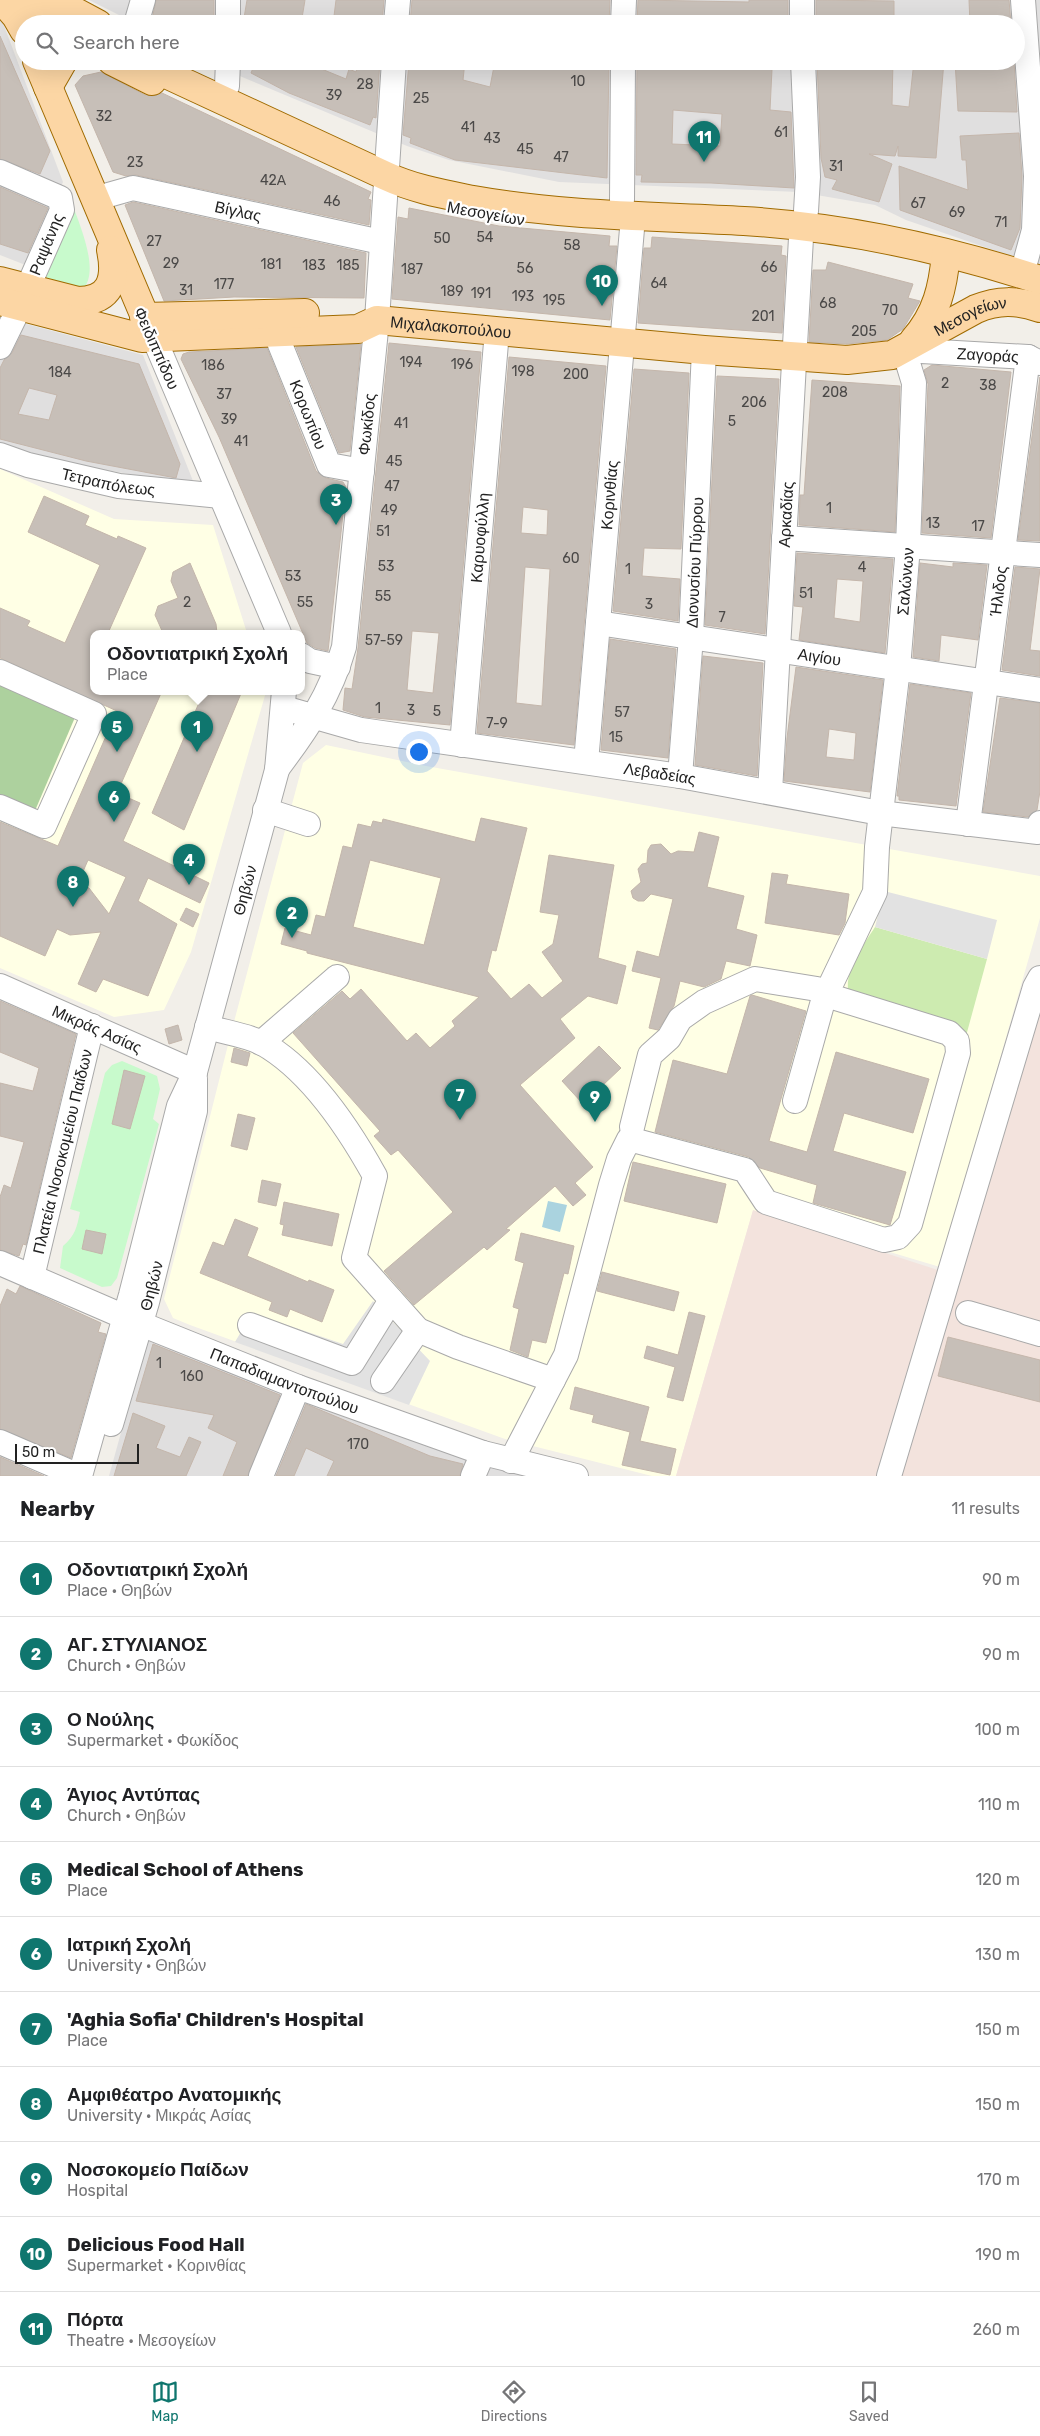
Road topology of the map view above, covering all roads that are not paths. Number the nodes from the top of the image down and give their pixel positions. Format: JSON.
{"nodes":[{"id":1,"x":2,"y":0,"type":"edge"},
{"id":2,"x":22,"y":0,"type":"edge"},
{"id":3,"x":53,"y":0,"type":"edge"},
{"id":4,"x":143,"y":0,"type":"edge"},
{"id":5,"x":228,"y":0,"type":"edge"},
{"id":6,"x":398,"y":0,"type":"edge"},
{"id":7,"x":624,"y":0,"type":"edge"},
{"id":8,"x":802,"y":0,"type":"edge"},
{"id":9,"x":1023,"y":0,"type":"edge"},
{"id":10,"x":15,"y":15,"type":"edge"},
{"id":11,"x":48,"y":15,"type":"edge"},
{"id":12,"x":81,"y":15,"type":"edge"},
{"id":13,"x":139,"y":15,"type":"edge"},
{"id":14,"x":228,"y":15,"type":"edge"},
{"id":15,"x":397,"y":15,"type":"edge"},
{"id":16,"x":623,"y":15,"type":"edge"},
{"id":17,"x":802,"y":15,"type":"edge"},
{"id":18,"x":1024,"y":15,"type":"edge"},
{"id":19,"x":1025,"y":27,"type":"edge"},
{"id":20,"x":41,"y":70,"type":"edge"},
{"id":21,"x":58,"y":70,"type":"edge"},
{"id":22,"x":134,"y":70,"type":"edge"},
{"id":23,"x":158,"y":70,"type":"edge"},
{"id":24,"x":212,"y":70,"type":"edge"},
{"id":25,"x":393,"y":70,"type":"edge"},
{"id":26,"x":622,"y":70,"type":"edge"},
{"id":27,"x":803,"y":70,"type":"edge"},
{"id":28,"x":228,"y":74,"type":"edge"},
{"id":29,"x":48,"y":87,"type":"junction"},
{"id":30,"x":0,"y":172,"type":"edge"},
{"id":31,"x":386,"y":175,"type":"junction"},
{"id":32,"x":94,"y":199,"type":"junction"},
{"id":33,"x":622,"y":200,"type":"junction"},
{"id":34,"x":806,"y":211,"type":"junction"},
{"id":35,"x":105,"y":227,"type":"junction"},
{"id":36,"x":632,"y":229,"type":"junction"},
{"id":37,"x":801,"y":238,"type":"junction"},
{"id":38,"x":891,"y":241,"type":"junction"},
{"id":39,"x":381,"y":242,"type":"junction"},
{"id":40,"x":946,"y":254,"type":"junction"},
{"id":41,"x":1031,"y":277,"type":"edge"},
{"id":42,"x":0,"y":282,"type":"edge"},
{"id":43,"x":16,"y":299,"type":"edge"},
{"id":44,"x":1040,"y":308,"type":"edge"},
{"id":45,"x":378,"y":320,"type":"junction"},
{"id":46,"x":149,"y":327,"type":"junction"},
{"id":47,"x":275,"y":332,"type":"junction"},
{"id":48,"x":497,"y":332,"type":"junction"},
{"id":49,"x":622,"y":342,"type":"junction"},
{"id":50,"x":0,"y":347,"type":"edge"},
{"id":51,"x":704,"y":350,"type":"junction"},
{"id":52,"x":904,"y":350,"type":"junction"},
{"id":53,"x":794,"y":355,"type":"junction"},
{"id":54,"x":1034,"y":360,"type":"edge"},
{"id":55,"x":0,"y":455,"type":"edge"},
{"id":56,"x":362,"y":471,"type":"junction"},
{"id":57,"x":221,"y":496,"type":"junction"},
{"id":58,"x":784,"y":538,"type":"junction"},
{"id":59,"x":908,"y":546,"type":"junction"},
{"id":60,"x":1003,"y":553,"type":"junction"},
{"id":61,"x":1040,"y":555,"type":"edge"},
{"id":62,"x":598,"y":623,"type":"junction"},
{"id":63,"x":278,"y":630,"type":"edge"},
{"id":64,"x":690,"y":637,"type":"junction"},
{"id":65,"x":778,"y":651,"type":"junction"},
{"id":66,"x":305,"y":658,"type":"edge"},
{"id":67,"x":338,"y":666,"type":"junction"},
{"id":68,"x":898,"y":668,"type":"junction"},
{"id":69,"x":0,"y":672,"type":"edge"},
{"id":70,"x":986,"y":683,"type":"junction"},
{"id":71,"x":1040,"y":690,"type":"edge"},
{"id":72,"x":284,"y":699,"type":"edge"},
{"id":73,"x":315,"y":717,"type":"junction"},
{"id":74,"x":462,"y":745,"type":"junction"},
{"id":75,"x":586,"y":762,"type":"junction"},
{"id":76,"x":277,"y":770,"type":"junction"},
{"id":77,"x":680,"y":776,"type":"junction"},
{"id":78,"x":770,"y":792,"type":"junction"},
{"id":79,"x":0,"y":807,"type":"edge"},
{"id":80,"x":265,"y":810,"type":"junction"},
{"id":81,"x":880,"y":813,"type":"junction"},
{"id":82,"x":308,"y":824,"type":"dead end"},
{"id":83,"x":968,"y":824,"type":"junction"},
{"id":84,"x":1039,"y":828,"type":"edge"},
{"id":85,"x":337,"y":977,"type":"dead end"},
{"id":86,"x":1040,"y":978,"type":"edge"},
{"id":87,"x":0,"y":986,"type":"edge"},
{"id":88,"x":827,"y":992,"type":"junction"},
{"id":89,"x":92,"y":1026,"type":"junction"},
{"id":90,"x":207,"y":1027,"type":"junction"},
{"id":91,"x":261,"y":1043,"type":"junction"},
{"id":92,"x":195,"y":1072,"type":"junction"},
{"id":93,"x":794,"y":1101,"type":"dead end"},
{"id":94,"x":631,"y":1133,"type":"junction"},
{"id":95,"x":2,"y":1270,"type":"edge"},
{"id":96,"x":32,"y":1277,"type":"junction"},
{"id":97,"x":391,"y":1300,"type":"junction"},
{"id":98,"x":968,"y":1313,"type":"dead end"},
{"id":99,"x":133,"y":1321,"type":"junction"},
{"id":100,"x":250,"y":1325,"type":"dead end"},
{"id":101,"x":418,"y":1330,"type":"junction"},
{"id":102,"x":1040,"y":1334,"type":"edge"},
{"id":103,"x":553,"y":1380,"type":"junction"},
{"id":104,"x":383,"y":1381,"type":"dead end"},
{"id":105,"x":298,"y":1387,"type":"junction"},
{"id":106,"x":0,"y":1442,"type":"edge"},
{"id":107,"x":482,"y":1453,"type":"junction"},
{"id":108,"x":511,"y":1462,"type":"junction"},
{"id":109,"x":79,"y":1476,"type":"edge"},
{"id":110,"x":95,"y":1476,"type":"edge"},
{"id":111,"x":261,"y":1476,"type":"edge"},
{"id":112,"x":473,"y":1476,"type":"edge"},
{"id":113,"x":576,"y":1476,"type":"edge"},
{"id":114,"x":889,"y":1476,"type":"edge"}],
"edges":[{"from":1,"to":10,"type":"main road"},
{"from":2,"to":11,"type":"main road"},
{"from":3,"to":12,"type":"main road"},
{"from":4,"to":13,"type":"street"},
{"from":5,"to":14,"type":"street"},
{"from":6,"to":15,"type":"street"},
{"from":7,"to":16,"type":"street"},
{"from":8,"to":17,"type":"street"},
{"from":9,"to":18,"type":"street"},
{"from":19,"to":41,"type":"street"},
{"from":20,"to":29,"type":"main road","name":"Φειδιππίδου"},
{"from":21,"to":29,"type":"main road"},
{"from":22,"to":31,"type":"main road","name":"Μεσογείων"},
{"from":23,"to":31,"type":"main road","name":"Μεσογείων"},
{"from":24,"to":28,"type":"main road","name":"Μεσογείων"},
{"from":25,"to":31,"type":"street","name":"Φωκίδος"},
{"from":26,"to":33,"type":"street"},
{"from":27,"to":34,"type":"street"},
{"from":28,"to":31,"type":"main road","name":"Μεσογείων"},
{"from":29,"to":32,"type":"main road","name":"Φειδιππίδου"},
{"from":30,"to":43,"type":"street","name":"Ραψάνης"},
{"from":31,"to":33,"type":"main road","name":"Μεσογείων"},
{"from":31,"to":36,"type":"main road","name":"Μεσογείων"},
{"from":31,"to":38,"type":"main road","name":"Μεσογείων"},
{"from":31,"to":39,"type":"street","name":"Φωκίδος"},
{"from":32,"to":35,"type":"main road","name":"Φειδιππίδου"},
{"from":32,"to":39,"type":"street","name":"Βίγλας"},
{"from":33,"to":34,"type":"main road","name":"Μεσογείων"},
{"from":34,"to":38,"type":"main road","name":"Μεσογείων"},
{"from":35,"to":43,"type":"main road","name":"Μιχαλακοπούλου"},
{"from":35,"to":46,"type":"main road","name":"Φειδιππίδου"},
{"from":36,"to":37,"type":"main road","name":"Μεσογείων"},
{"from":36,"to":49,"type":"street","name":"Κορινθίας"},
{"from":37,"to":38,"type":"main road","name":"Μεσογείων"},
{"from":37,"to":53,"type":"street","name":"Αρκαδίας"},
{"from":38,"to":40,"type":"main road"},
{"from":39,"to":45,"type":"street","name":"Φωκίδος"},
{"from":40,"to":41,"type":"main road"},
{"from":40,"to":52,"type":"main road"},
{"from":42,"to":43,"type":"main road","name":"Μιχαλακοπούλου"},
{"from":43,"to":46,"type":"main road","name":"Μιχαλακοπούλου"},
{"from":43,"to":50,"type":"street","name":"Ραψάνης"},
{"from":44,"to":52,"type":"main road","name":"Μεσογείων"},
{"from":45,"to":46,"type":"main road"},
{"from":45,"to":47,"type":"main road","name":"Μιχαλακοπούλου"},
{"from":45,"to":48,"type":"main road","name":"Μιχαλακοπούλου"},
{"from":45,"to":56,"type":"street","name":"Φωκίδος"},
{"from":46,"to":47,"type":"main road","name":"Μιχαλακοπούλου"},
{"from":46,"to":57,"type":"street","name":"Φειδιππίδου"},
{"from":47,"to":56,"type":"street","name":"Κορωπίου"},
{"from":48,"to":49,"type":"main road","name":"Μιχαλακοπούλου"},
{"from":48,"to":74,"type":"street","name":"Καρυοφύλλη"},
{"from":49,"to":51,"type":"main road","name":"Μιχαλακοπούλου"},
{"from":49,"to":62,"type":"street","name":"Κορινθίας"},
{"from":51,"to":53,"type":"main road","name":"Μιχαλακοπούλου"},
{"from":51,"to":64,"type":"street","name":"Διονυσίου Πύρρου"},
{"from":52,"to":53,"type":"main road","name":"Μιχαλακοπούλου"},
{"from":52,"to":54,"type":"street","name":"Ζαγοράς"},
{"from":52,"to":59,"type":"street","name":"Σαλώνων"},
{"from":53,"to":58,"type":"street","name":"Αρκαδίας"},
{"from":54,"to":60,"type":"street","name":"Ήλιδος"},
{"from":55,"to":57,"type":"street","name":"Τετραπόλεως"},
{"from":56,"to":67,"type":"street","name":"Φωκίδος"},
{"from":57,"to":63,"type":"street","name":"Φειδιππίδου"},
{"from":58,"to":59,"type":"street"},
{"from":58,"to":65,"type":"street","name":"Αρκαδίας"},
{"from":59,"to":60,"type":"street"},
{"from":59,"to":68,"type":"street","name":"Σαλώνων"},
{"from":60,"to":61,"type":"street"},
{"from":60,"to":70,"type":"street","name":"Ήλιδος"},
{"from":62,"to":64,"type":"street","name":"Αιγίου"},
{"from":62,"to":75,"type":"street","name":"Κορινθίας"},
{"from":64,"to":65,"type":"street","name":"Αιγίου"},
{"from":64,"to":77,"type":"street","name":"Διονυσίου Πύρρου"},
{"from":65,"to":68,"type":"street","name":"Αιγίου"},
{"from":65,"to":78,"type":"street","name":"Αρκαδίας"},
{"from":66,"to":67,"type":"street"},
{"from":67,"to":73,"type":"street","name":"Φωκίδος"},
{"from":68,"to":70,"type":"street","name":"Αιγίου"},
{"from":68,"to":81,"type":"street","name":"Σαλώνων"},
{"from":69,"to":79,"type":"street"},
{"from":70,"to":71,"type":"street","name":"Αιγίου"},
{"from":70,"to":83,"type":"street","name":"Ήλιδος"},
{"from":72,"to":73,"type":"street","name":"Λεβαδείας"},
{"from":72,"to":76,"type":"street","name":"Θηβών"},
{"from":73,"to":74,"type":"street","name":"Λεβαδείας"},
{"from":73,"to":76,"type":"street","name":"Φωκίδος"},
{"from":74,"to":75,"type":"street","name":"Λεβαδείας"},
{"from":75,"to":77,"type":"street","name":"Λεβαδείας"},
{"from":76,"to":80,"type":"street","name":"Θηβών"},
{"from":77,"to":78,"type":"street","name":"Λεβαδείας"},
{"from":78,"to":81,"type":"street","name":"Λεβαδείας"},
{"from":80,"to":82,"type":"street"},
{"from":80,"to":90,"type":"street","name":"Θηβών"},
{"from":81,"to":83,"type":"street","name":"Λεβαδείας"},
{"from":81,"to":88,"type":"street","name":"Σαλώνων"},
{"from":83,"to":84,"type":"street","name":"Λεβαδείας"},
{"from":85,"to":91,"type":"street"},
{"from":86,"to":114,"type":"street"},
{"from":87,"to":89,"type":"street","name":"Μικράς Ασίας"},
{"from":88,"to":93,"type":"street","name":"Σαλώνων"},
{"from":88,"to":94,"type":"street"},
{"from":88,"to":94,"type":"street"},
{"from":89,"to":92,"type":"street","name":"Μικράς Ασίας"},
{"from":89,"to":96,"type":"street","name":"Πλατεία Νοσοκομείου Παίδων"},
{"from":90,"to":91,"type":"street"},
{"from":90,"to":92,"type":"street","name":"Θηβών"},
{"from":91,"to":97,"type":"street"},
{"from":92,"to":99,"type":"street","name":"Θηβών"},
{"from":94,"to":103,"type":"street"},
{"from":95,"to":96,"type":"street","name":"Παπαδιαμαντοπούλου"},
{"from":96,"to":99,"type":"street","name":"Παπαδιαμαντοπούλου"},
{"from":97,"to":100,"type":"street"},
{"from":97,"to":101,"type":"street"},
{"from":98,"to":102,"type":"street"},
{"from":99,"to":105,"type":"street","name":"Παπαδιαμαντοπούλου"},
{"from":99,"to":109,"type":"street"},
{"from":99,"to":110,"type":"street"},
{"from":101,"to":103,"type":"street"},
{"from":101,"to":104,"type":"street"},
{"from":103,"to":108,"type":"street"},
{"from":105,"to":107,"type":"street","name":"Παπαδιαμαντοπούλου"},
{"from":105,"to":111,"type":"street"},
{"from":106,"to":109,"type":"street"},
{"from":107,"to":108,"type":"street","name":"Παπαδιαμαντοπούλου"},
{"from":107,"to":112,"type":"street"},
{"from":108,"to":113,"type":"street","name":"Παπαδιαμαντοπούλου"}]}
